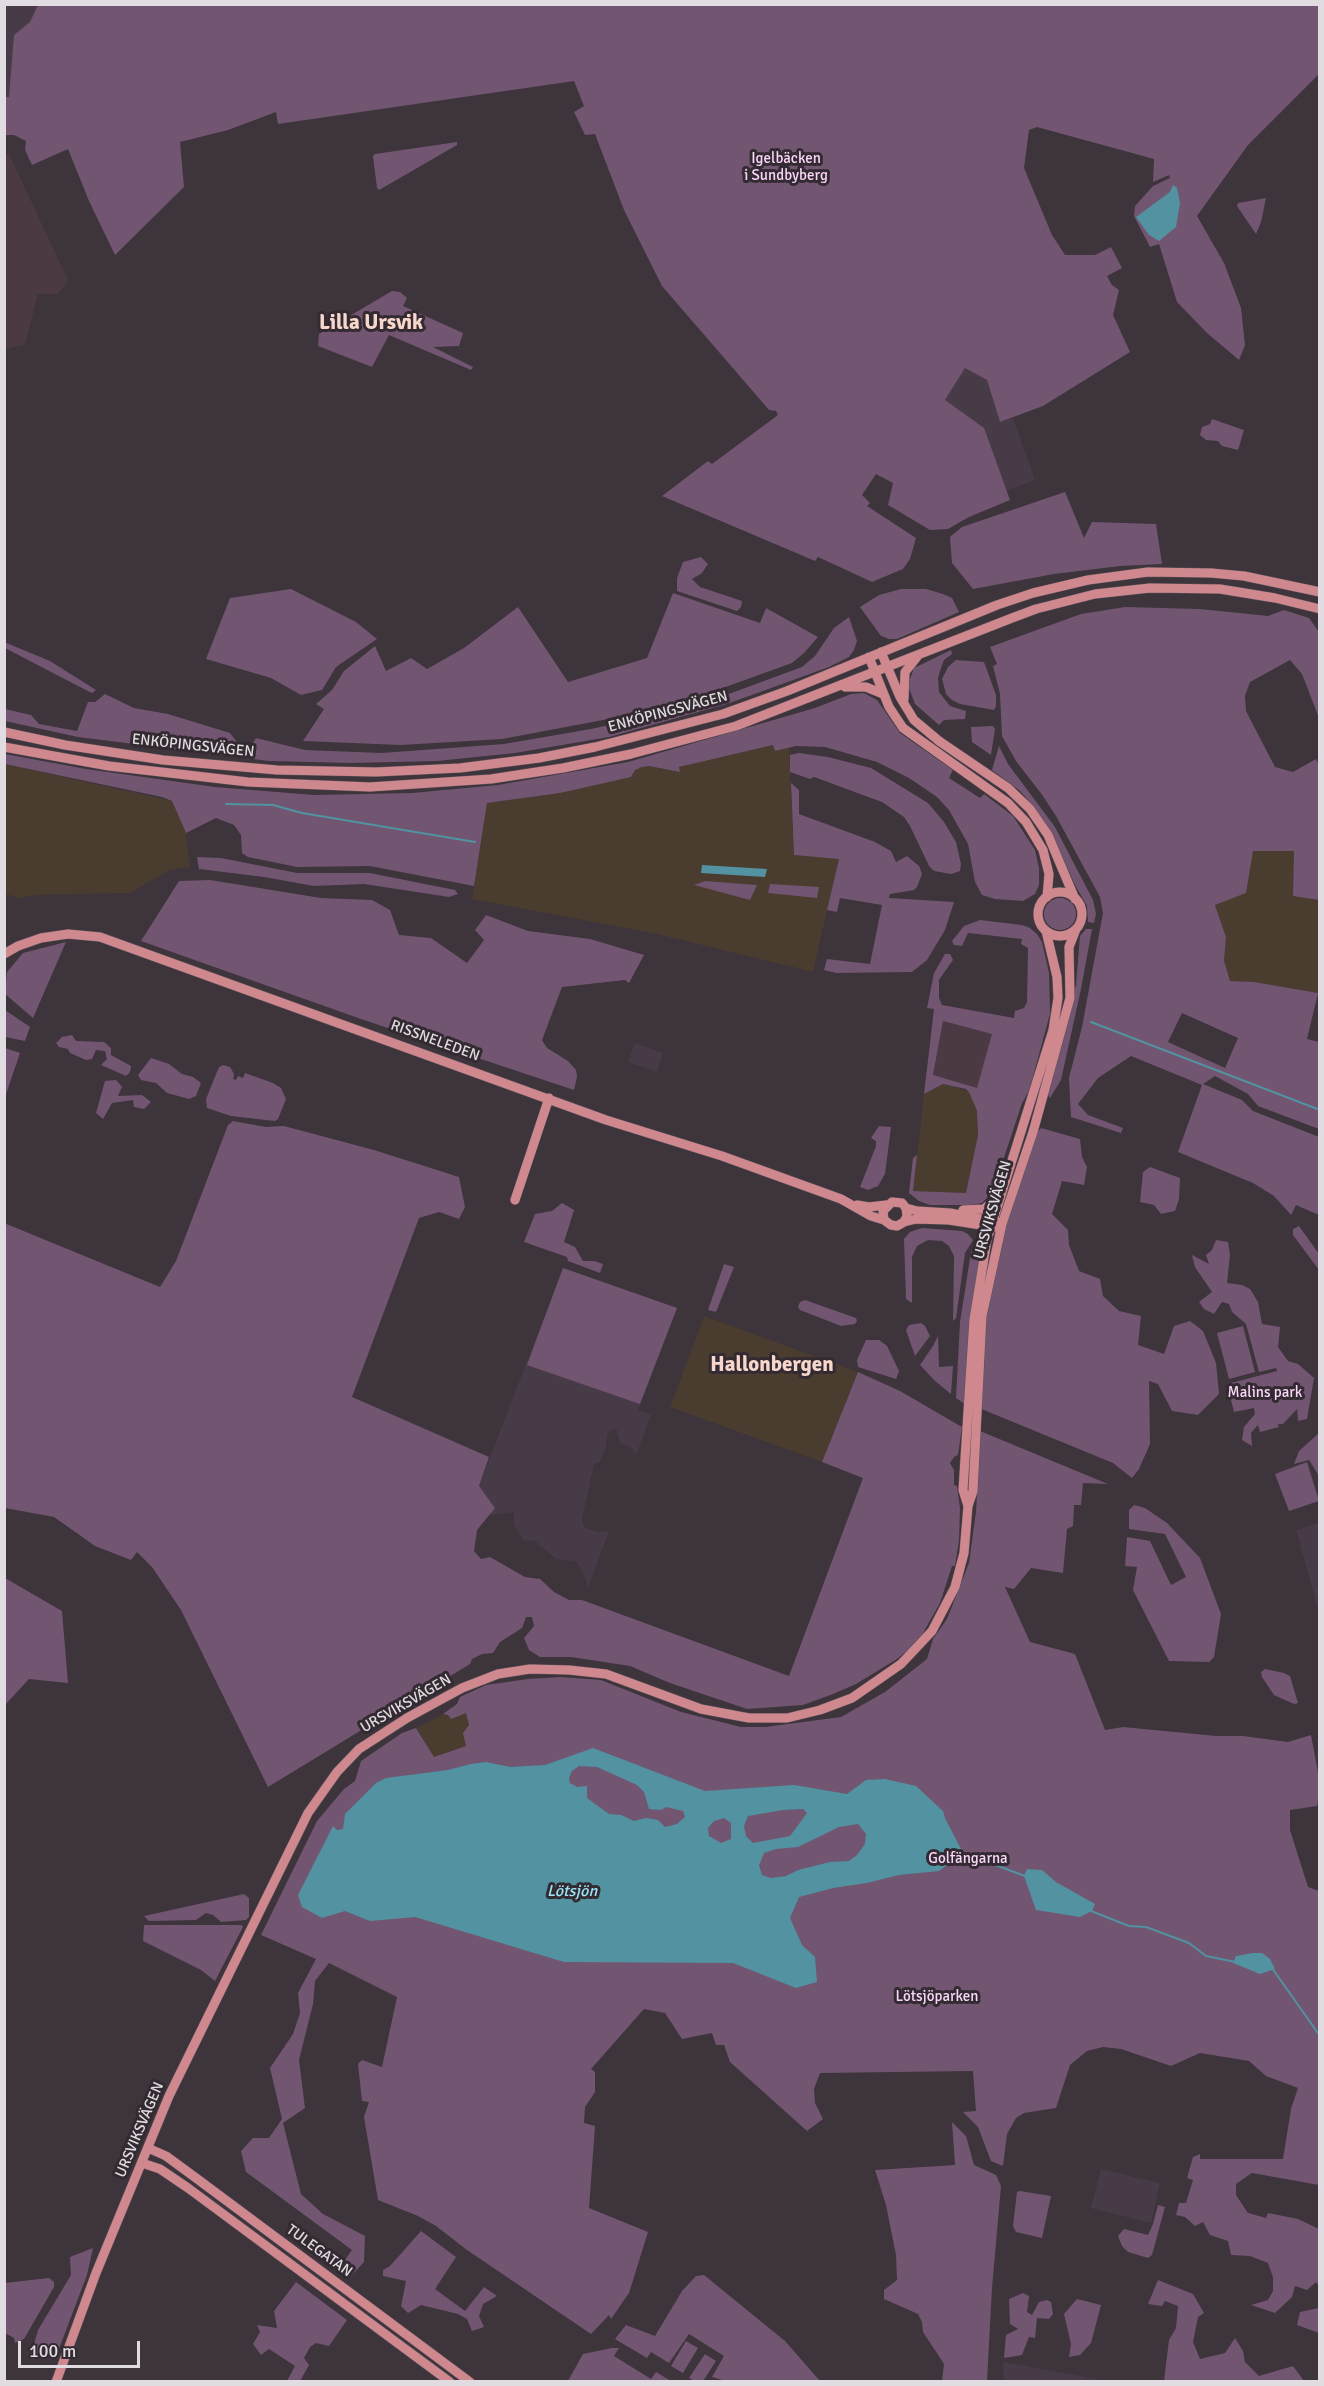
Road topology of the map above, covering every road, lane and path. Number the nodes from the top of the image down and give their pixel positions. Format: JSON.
{"nodes":[{"id":1,"x":1317,"y":590,"type":"edge"},
{"id":2,"x":1308,"y":606,"type":"junction"},
{"id":3,"x":1320,"y":609,"type":"edge"},
{"id":4,"x":1320,"y":616,"type":"edge"},
{"id":5,"x":881,"y":652,"type":"junction"},
{"id":6,"x":918,"y":655,"type":"junction"},
{"id":7,"x":869,"y":657,"type":"junction"},
{"id":8,"x":887,"y":668,"type":"junction"},
{"id":9,"x":875,"y":672,"type":"junction"},
{"id":10,"x":837,"y":688,"type":"junction"},
{"id":11,"x":883,"y":694,"type":"junction"},
{"id":12,"x":904,"y":706,"type":"junction"},
{"id":13,"x":4,"y":732,"type":"edge"},
{"id":14,"x":4,"y":747,"type":"edge"},
{"id":15,"x":1047,"y":897,"type":"junction"},
{"id":16,"x":1076,"y":899,"type":"junction"},
{"id":17,"x":1076,"y":929,"type":"junction"},
{"id":18,"x":1046,"y":931,"type":"junction"},
{"id":19,"x":4,"y":954,"type":"edge"},
{"id":20,"x":549,"y":1098,"type":"junction"},
{"id":21,"x":1012,"y":1157,"type":"junction"},
{"id":22,"x":515,"y":1200,"type":"dead end"},
{"id":23,"x":855,"y":1205,"type":"junction"},
{"id":24,"x":886,"y":1205,"type":"junction"},
{"id":25,"x":906,"y":1208,"type":"junction"},
{"id":26,"x":950,"y":1213,"type":"junction"},
{"id":27,"x":884,"y":1220,"type":"junction"},
{"id":28,"x":904,"y":1222,"type":"junction"},
{"id":29,"x":995,"y":1224,"type":"junction"},
{"id":30,"x":148,"y":2148,"type":"junction"},
{"id":31,"x":142,"y":2163,"type":"junction"},
{"id":32,"x":348,"y":2291,"type":"junction"},
{"id":33,"x":340,"y":2300,"type":"junction"},
{"id":34,"x":56,"y":2382,"type":"edge"},
{"id":35,"x":450,"y":2382,"type":"edge"},
{"id":36,"x":470,"y":2382,"type":"edge"}],
"edges":[{"from":1,"to":5,"type":"street","name":"ENKÖPINGSVÄGEN"},
{"from":2,"to":3,"type":"street","name":"ENKÖPINGSVÄGEN"},
{"from":2,"to":4,"type":"street"},
{"from":2,"to":6,"type":"street","name":"ENKÖPINGSVÄGEN"},
{"from":5,"to":7,"type":"street","name":"ENKÖPINGSVÄGEN"},
{"from":5,"to":8,"type":"street"},
{"from":6,"to":8,"type":"street","name":"ENKÖPINGSVÄGEN"},
{"from":6,"to":12,"type":"street"},
{"from":7,"to":9,"type":"street"},
{"from":7,"to":13,"type":"street","name":"ENKÖPINGSVÄGEN"},
{"from":8,"to":9,"type":"street","name":"ENKÖPINGSVÄGEN"},
{"from":8,"to":12,"type":"street"},
{"from":9,"to":10,"type":"street","name":"ENKÖPINGSVÄGEN"},
{"from":9,"to":11,"type":"street"},
{"from":10,"to":11,"type":"street"},
{"from":10,"to":14,"type":"street","name":"ENKÖPINGSVÄGEN"},
{"from":11,"to":15,"type":"street"},
{"from":12,"to":16,"type":"street"},
{"from":15,"to":16,"type":"street"},
{"from":15,"to":18,"type":"street"},
{"from":16,"to":17,"type":"street"},
{"from":17,"to":18,"type":"street"},
{"from":17,"to":29,"type":"street","name":"URSVIKSVÄGEN"},
{"from":18,"to":21,"type":"street","name":"URSVIKSVÄGEN"},
{"from":19,"to":20,"type":"street","name":"RISSNELEDEN"},
{"from":20,"to":22,"type":"street"},
{"from":20,"to":23,"type":"street","name":"RISSNELEDEN"},
{"from":21,"to":26,"type":"street"},
{"from":21,"to":29,"type":"street","name":"URSVIKSVÄGEN"},
{"from":23,"to":24,"type":"street","name":"RISSNELEDEN"},
{"from":23,"to":27,"type":"street","name":"RISSNELEDEN"},
{"from":24,"to":25,"type":"street"},
{"from":24,"to":27,"type":"street"},
{"from":25,"to":26,"type":"street"},
{"from":25,"to":28,"type":"street"},
{"from":26,"to":29,"type":"street"},
{"from":27,"to":28,"type":"street"},
{"from":28,"to":29,"type":"street"},
{"from":29,"to":30,"type":"street","name":"URSVIKSVÄGEN"},
{"from":30,"to":31,"type":"street","name":"URSVIKSVÄGEN"},
{"from":30,"to":32,"type":"street","name":"TULEGATAN"},
{"from":31,"to":33,"type":"street","name":"TULEGATAN"},
{"from":31,"to":34,"type":"street","name":"URSVIKSVÄGEN"},
{"from":32,"to":33,"type":"street"},
{"from":32,"to":36,"type":"street","name":"TULEGATAN"},
{"from":33,"to":35,"type":"street","name":"TULEGATAN"}]}
